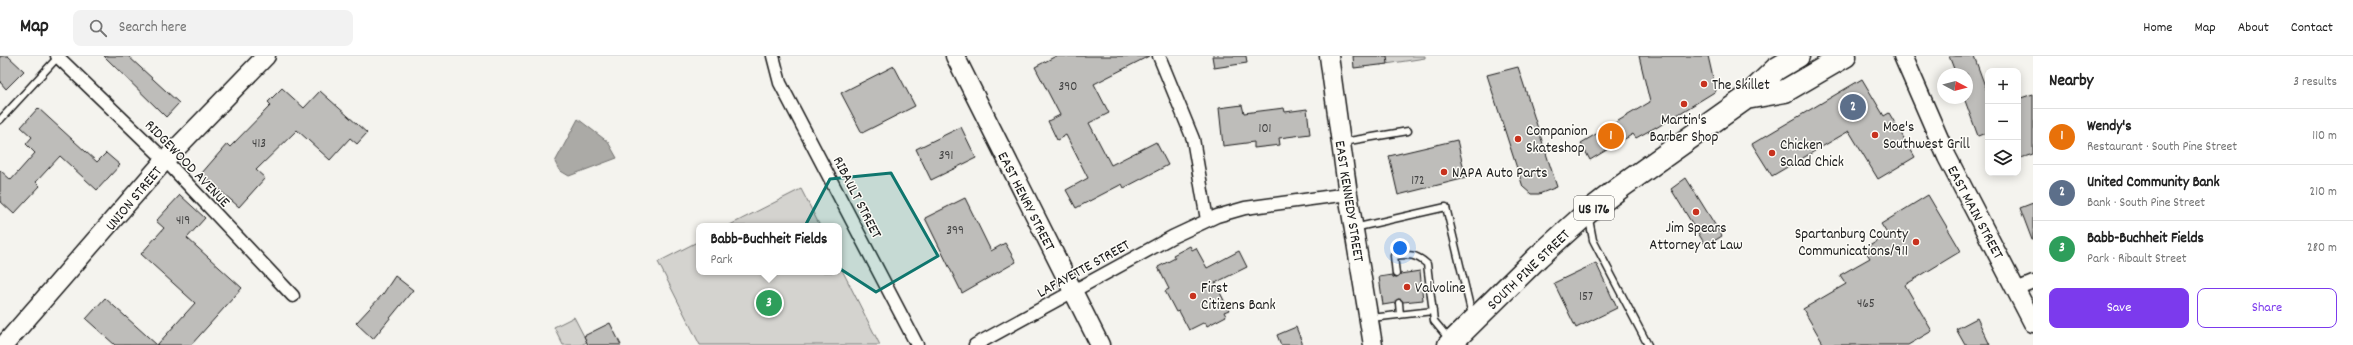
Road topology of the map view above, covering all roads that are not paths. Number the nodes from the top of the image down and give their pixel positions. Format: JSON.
{"nodes":[{"id":1,"x":58,"y":56,"type":"edge"},
{"id":2,"x":266,"y":56,"type":"edge"},
{"id":3,"x":955,"y":56,"type":"edge"},
{"id":4,"x":1159,"y":56,"type":"edge"},
{"id":5,"x":1329,"y":56,"type":"edge"},
{"id":6,"x":1798,"y":56,"type":"edge"},
{"id":7,"x":1845,"y":56,"type":"edge"},
{"id":8,"x":1903,"y":56,"type":"edge"},
{"id":9,"x":774,"y":60,"type":"edge"},
{"id":10,"x":1746,"y":98,"type":"junction"},
{"id":11,"x":0,"y":120,"type":"edge"},
{"id":12,"x":1408,"y":131,"type":"dead end"},
{"id":13,"x":1341,"y":142,"type":"junction"},
{"id":14,"x":165,"y":160,"type":"junction"},
{"id":15,"x":1348,"y":194,"type":"junction"},
{"id":16,"x":1587,"y":213,"type":"junction"},
{"id":17,"x":1207,"y":220,"type":"junction"},
{"id":18,"x":1354,"y":228,"type":"junction"},
{"id":19,"x":1396,"y":274,"type":"dead end"},
{"id":20,"x":2033,"y":282,"type":"edge"},
{"id":21,"x":2016,"y":289,"type":"junction"},
{"id":22,"x":1073,"y":292,"type":"junction"},
{"id":23,"x":293,"y":296,"type":"dead end"},
{"id":24,"x":1399,"y":303,"type":"dead end"},
{"id":25,"x":1433,"y":311,"type":"junction"},
{"id":26,"x":1400,"y":315,"type":"junction"},
{"id":27,"x":1369,"y":319,"type":"junction"},
{"id":28,"x":1474,"y":320,"type":"junction"},
{"id":29,"x":2033,"y":323,"type":"edge"},
{"id":30,"x":0,"y":343,"type":"edge"},
{"id":31,"x":1450,"y":343,"type":"edge"},
{"id":32,"x":3,"y":345,"type":"edge"},
{"id":33,"x":917,"y":345,"type":"edge"},
{"id":34,"x":975,"y":345,"type":"edge"},
{"id":35,"x":1100,"y":345,"type":"edge"},
{"id":36,"x":1373,"y":345,"type":"edge"},
{"id":37,"x":1648,"y":345,"type":"edge"}],
"edges":[{"from":1,"to":11,"type":"lane"},
{"from":1,"to":14,"type":"street","name":"RIDGEWOOD AVENUE"},
{"from":2,"to":14,"type":"main road","name":"UNION STREET"},
{"from":3,"to":22,"type":"main road","name":"EAST HENRY STREET"},
{"from":4,"to":17,"type":"street"},
{"from":5,"to":13,"type":"main road","name":"EAST KENNEDY STREET"},
{"from":6,"to":10,"type":"highway","name":"SOUTH PINE STREET","number":"US 176"},
{"from":7,"to":10,"type":"highway","name":"SOUTH PINE STREET","number":"US 176"},
{"from":8,"to":21,"type":"main road","name":"EAST MAIN STREET"},
{"from":9,"to":33,"type":"street","name":"RIBAULT STREET"},
{"from":10,"to":16,"type":"highway","name":"SOUTH PINE STREET","number":"US 176"},
{"from":12,"to":13,"type":"lane"},
{"from":13,"to":15,"type":"main road","name":"EAST KENNEDY STREET"},
{"from":14,"to":23,"type":"street","name":"RIDGEWOOD AVENUE"},
{"from":14,"to":32,"type":"main road","name":"UNION STREET"},
{"from":15,"to":17,"type":"street","name":"LAFAYETTE STREET"},
{"from":15,"to":18,"type":"main road","name":"EAST KENNEDY STREET"},
{"from":16,"to":28,"type":"highway","name":"SOUTH PINE STREET","number":"US 176"},
{"from":16,"to":37,"type":"lane"},
{"from":17,"to":22,"type":"street","name":"LAFAYETTE STREET"},
{"from":18,"to":27,"type":"main road","name":"EAST KENNEDY STREET"},
{"from":18,"to":28,"type":"lane"},
{"from":19,"to":25,"type":"lane"},
{"from":20,"to":21,"type":"street"},
{"from":21,"to":29,"type":"main road","name":"EAST MAIN STREET"},
{"from":22,"to":34,"type":"street","name":"LAFAYETTE STREET"},
{"from":22,"to":35,"type":"main road","name":"EAST HENRY STREET"},
{"from":24,"to":26,"type":"lane"},
{"from":25,"to":26,"type":"lane"},
{"from":25,"to":31,"type":"lane"},
{"from":26,"to":27,"type":"lane"},
{"from":27,"to":36,"type":"main road","name":"EAST KENNEDY STREET"},
{"from":28,"to":31,"type":"highway","name":"SOUTH PINE STREET","number":"US 176"},
{"from":30,"to":32,"type":"street"}]}
